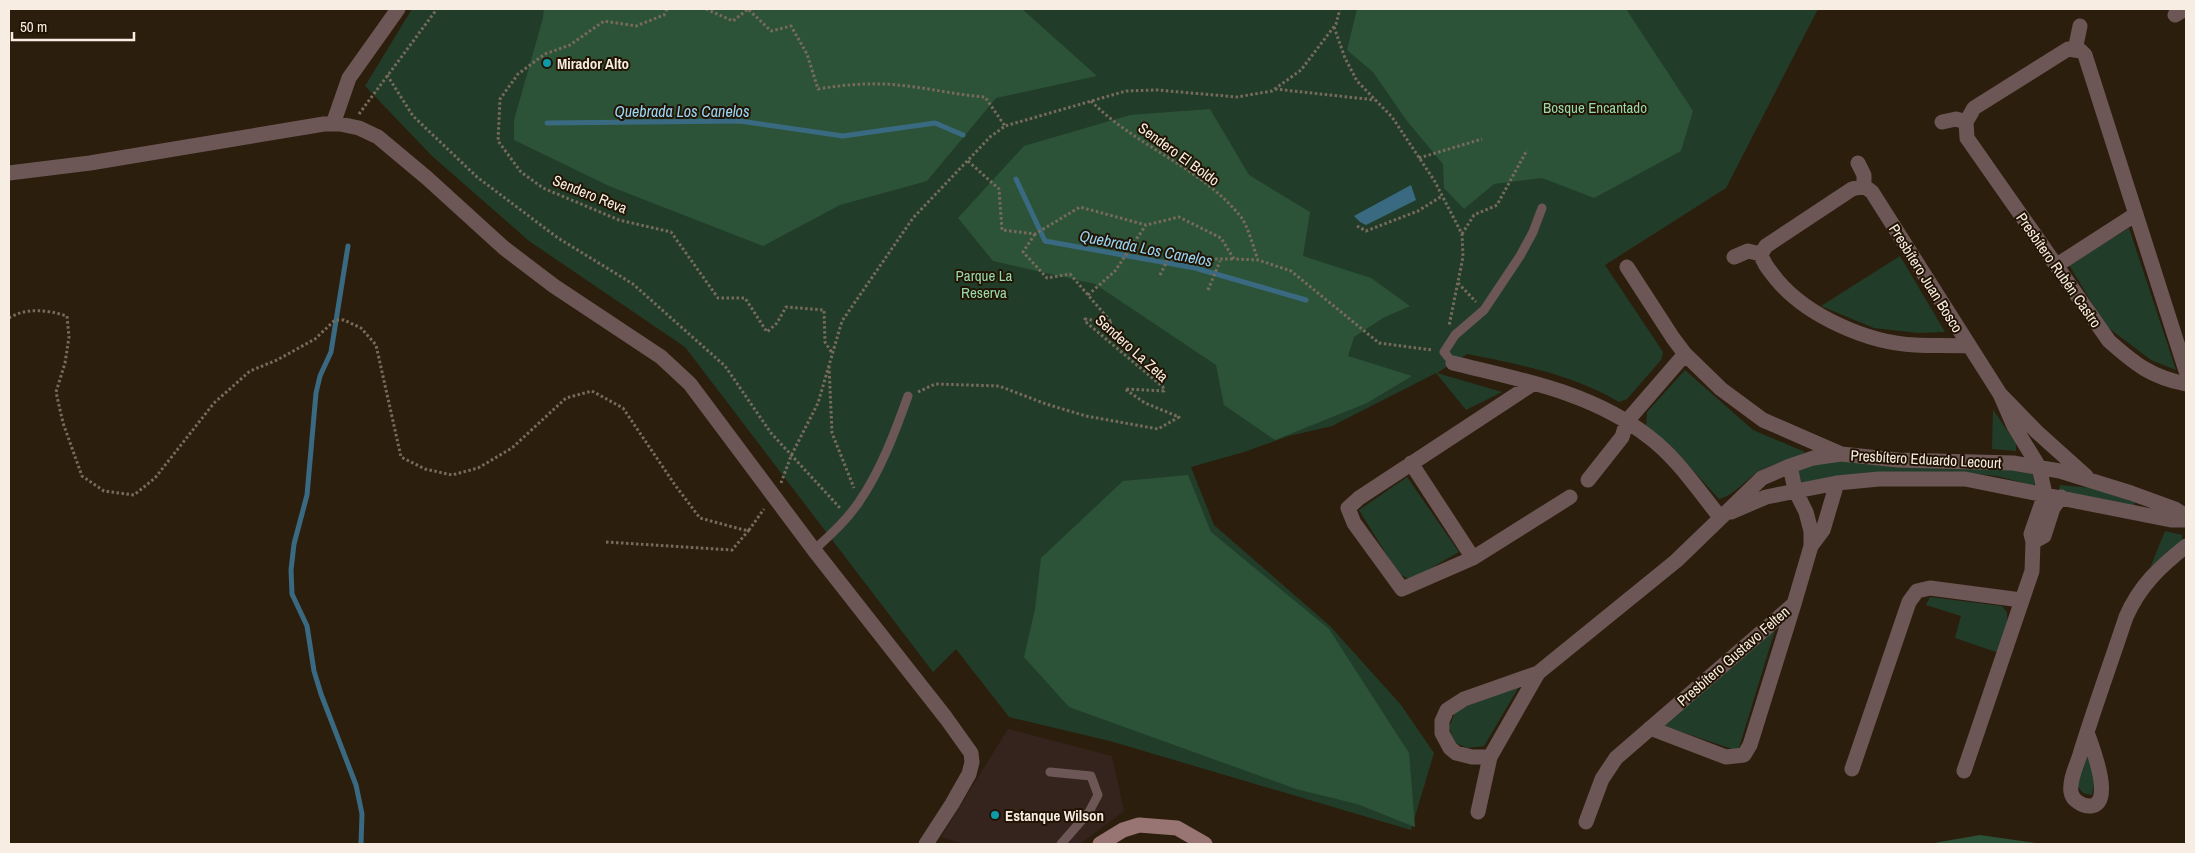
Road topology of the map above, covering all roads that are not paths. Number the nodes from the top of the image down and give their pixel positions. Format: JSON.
{"nodes":[{"id":1,"x":398,"y":9,"type":"edge"},
{"id":2,"x":2080,"y":26,"type":"dead end"},
{"id":3,"x":2075,"y":50,"type":"junction"},
{"id":4,"x":1942,"y":122,"type":"dead end"},
{"id":5,"x":1966,"y":122,"type":"junction"},
{"id":6,"x":333,"y":124,"type":"junction"},
{"id":7,"x":1858,"y":163,"type":"dead end"},
{"id":8,"x":9,"y":173,"type":"edge"},
{"id":9,"x":1864,"y":186,"type":"junction"},
{"id":10,"x":1542,"y":208,"type":"dead end"},
{"id":11,"x":2136,"y":214,"type":"junction"},
{"id":12,"x":1761,"y":254,"type":"junction"},
{"id":13,"x":1734,"y":257,"type":"dead end"},
{"id":14,"x":2057,"y":265,"type":"junction"},
{"id":15,"x":1627,"y":267,"type":"dead end"},
{"id":16,"x":1968,"y":346,"type":"junction"},
{"id":17,"x":1685,"y":354,"type":"junction"},
{"id":18,"x":1449,"y":358,"type":"joint"},
{"id":19,"x":2186,"y":371,"type":"edge"},
{"id":20,"x":1534,"y":383,"type":"junction"},
{"id":21,"x":2186,"y":384,"type":"edge"},
{"id":22,"x":2000,"y":394,"type":"junction"},
{"id":23,"x":908,"y":396,"type":"road end"},
{"id":24,"x":1627,"y":422,"type":"junction"},
{"id":25,"x":1841,"y":454,"type":"junction"},
{"id":26,"x":1411,"y":463,"type":"junction"},
{"id":27,"x":1790,"y":466,"type":"junction"},
{"id":28,"x":2039,"y":466,"type":"junction"},
{"id":29,"x":1588,"y":480,"type":"dead end"},
{"id":30,"x":2091,"y":481,"type":"junction"},
{"id":31,"x":1837,"y":483,"type":"junction"},
{"id":32,"x":1795,"y":490,"type":"junction"},
{"id":33,"x":2045,"y":494,"type":"junction"},
{"id":34,"x":1570,"y":497,"type":"dead end"},
{"id":35,"x":2061,"y":498,"type":"junction"},
{"id":36,"x":2145,"y":499,"type":"junction"},
{"id":37,"x":2141,"y":514,"type":"junction"},
{"id":38,"x":1720,"y":517,"type":"junction"},
{"id":39,"x":2186,"y":518,"type":"edge"},
{"id":40,"x":2033,"y":542,"type":"junction"},
{"id":41,"x":1811,"y":546,"type":"junction"},
{"id":42,"x":2186,"y":546,"type":"edge"},
{"id":43,"x":814,"y":550,"type":"junction"},
{"id":44,"x":1473,"y":558,"type":"junction"},
{"id":45,"x":2022,"y":600,"type":"junction"},
{"id":46,"x":1794,"y":604,"type":"junction"},
{"id":47,"x":1538,"y":673,"type":"junction"},
{"id":48,"x":1650,"y":728,"type":"junction"},
{"id":49,"x":2087,"y":732,"type":"dead end"},
{"id":50,"x":1490,"y":757,"type":"junction"},
{"id":51,"x":1852,"y":769,"type":"dead end"},
{"id":52,"x":1050,"y":772,"type":"dead end"},
{"id":53,"x":1964,"y":772,"type":"dead end"},
{"id":54,"x":1478,"y":812,"type":"dead end"},
{"id":55,"x":1586,"y":822,"type":"dead end"},
{"id":56,"x":926,"y":844,"type":"edge"},
{"id":57,"x":1061,"y":844,"type":"edge"},
{"id":58,"x":1100,"y":844,"type":"edge"},
{"id":59,"x":1205,"y":844,"type":"edge"}],
"edges":[{"from":1,"to":6,"type":"street"},
{"from":2,"to":3,"type":"street"},
{"from":3,"to":5,"type":"street"},
{"from":3,"to":11,"type":"street"},
{"from":4,"to":5,"type":"street"},
{"from":5,"to":14,"type":"street","name":"Presbítero Rubén Castro"},
{"from":6,"to":8,"type":"street"},
{"from":6,"to":43,"type":"street"},
{"from":7,"to":9,"type":"street","name":"Presbítero Juan Bosco"},
{"from":9,"to":12,"type":"street"},
{"from":9,"to":16,"type":"street","name":"Presbítero Juan Bosco"},
{"from":10,"to":18,"type":"lane"},
{"from":11,"to":14,"type":"street"},
{"from":11,"to":19,"type":"street"},
{"from":12,"to":13,"type":"street"},
{"from":12,"to":16,"type":"street"},
{"from":14,"to":21,"type":"street","name":"Presbítero Rubén Castro"},
{"from":15,"to":17,"type":"street"},
{"from":16,"to":22,"type":"street","name":"Presbítero Juan Bosco"},
{"from":17,"to":24,"type":"street"},
{"from":17,"to":25,"type":"street"},
{"from":18,"to":20,"type":"street"},
{"from":20,"to":24,"type":"street"},
{"from":20,"to":26,"type":"street"},
{"from":22,"to":28,"type":"street","name":"Presbítero Juan Bosco"},
{"from":22,"to":30,"type":"street","name":"Presbítero Juan Bosco"},
{"from":23,"to":43,"type":"lane"},
{"from":24,"to":29,"type":"street"},
{"from":24,"to":38,"type":"street"},
{"from":25,"to":27,"type":"street","name":"Presbítero Eduardo Lecourt"},
{"from":25,"to":28,"type":"street","name":"Presbítero Eduardo Lecourt"},
{"from":26,"to":44,"type":"street"},
{"from":26,"to":44,"type":"street"},
{"from":27,"to":32,"type":"street","name":"Presbítero Gustavo Felten"},
{"from":27,"to":38,"type":"street","name":"Presbítero Eduardo Lecourt"},
{"from":28,"to":30,"type":"street","name":"Presbítero Eduardo Lecourt"},
{"from":28,"to":33,"type":"street","name":"Presbítero Juan Bosco"},
{"from":30,"to":36,"type":"street","name":"Presbítero Eduardo Lecourt"},
{"from":31,"to":32,"type":"street","name":"Presbítero Eduardo Lecourt"},
{"from":31,"to":33,"type":"street","name":"Presbítero Eduardo Lecourt"},
{"from":31,"to":41,"type":"street","name":"Presbítero Gustavo Felten"},
{"from":32,"to":38,"type":"street","name":"Presbítero Eduardo Lecourt"},
{"from":32,"to":41,"type":"street","name":"Presbítero Gustavo Felten"},
{"from":33,"to":35,"type":"street","name":"Presbítero Eduardo Lecourt"},
{"from":33,"to":40,"type":"street"},
{"from":34,"to":44,"type":"street"},
{"from":35,"to":37,"type":"street","name":"Presbítero Eduardo Lecourt"},
{"from":35,"to":40,"type":"street"},
{"from":36,"to":37,"type":"street"},
{"from":36,"to":39,"type":"street","name":"Presbítero Eduardo Lecourt"},
{"from":37,"to":39,"type":"street","name":"Presbítero Eduardo Lecourt"},
{"from":38,"to":47,"type":"street","name":"Presbítero Eduardo Lecourt"},
{"from":40,"to":45,"type":"street"},
{"from":41,"to":46,"type":"street","name":"Presbítero Gustavo Felten"},
{"from":42,"to":49,"type":"street"},
{"from":43,"to":56,"type":"street"},
{"from":45,"to":51,"type":"street"},
{"from":45,"to":53,"type":"street"},
{"from":46,"to":48,"type":"street","name":"Presbítero Gustavo Felten"},
{"from":46,"to":48,"type":"street"},
{"from":47,"to":50,"type":"street","name":"Presbítero Eduardo Lecourt"},
{"from":47,"to":50,"type":"street","name":"Presbítero Eduardo Lecourt"},
{"from":48,"to":55,"type":"street","name":"Presbítero Gustavo Felten"},
{"from":50,"to":54,"type":"street"},
{"from":52,"to":57,"type":"lane"},
{"from":58,"to":59,"type":"street"}]}
